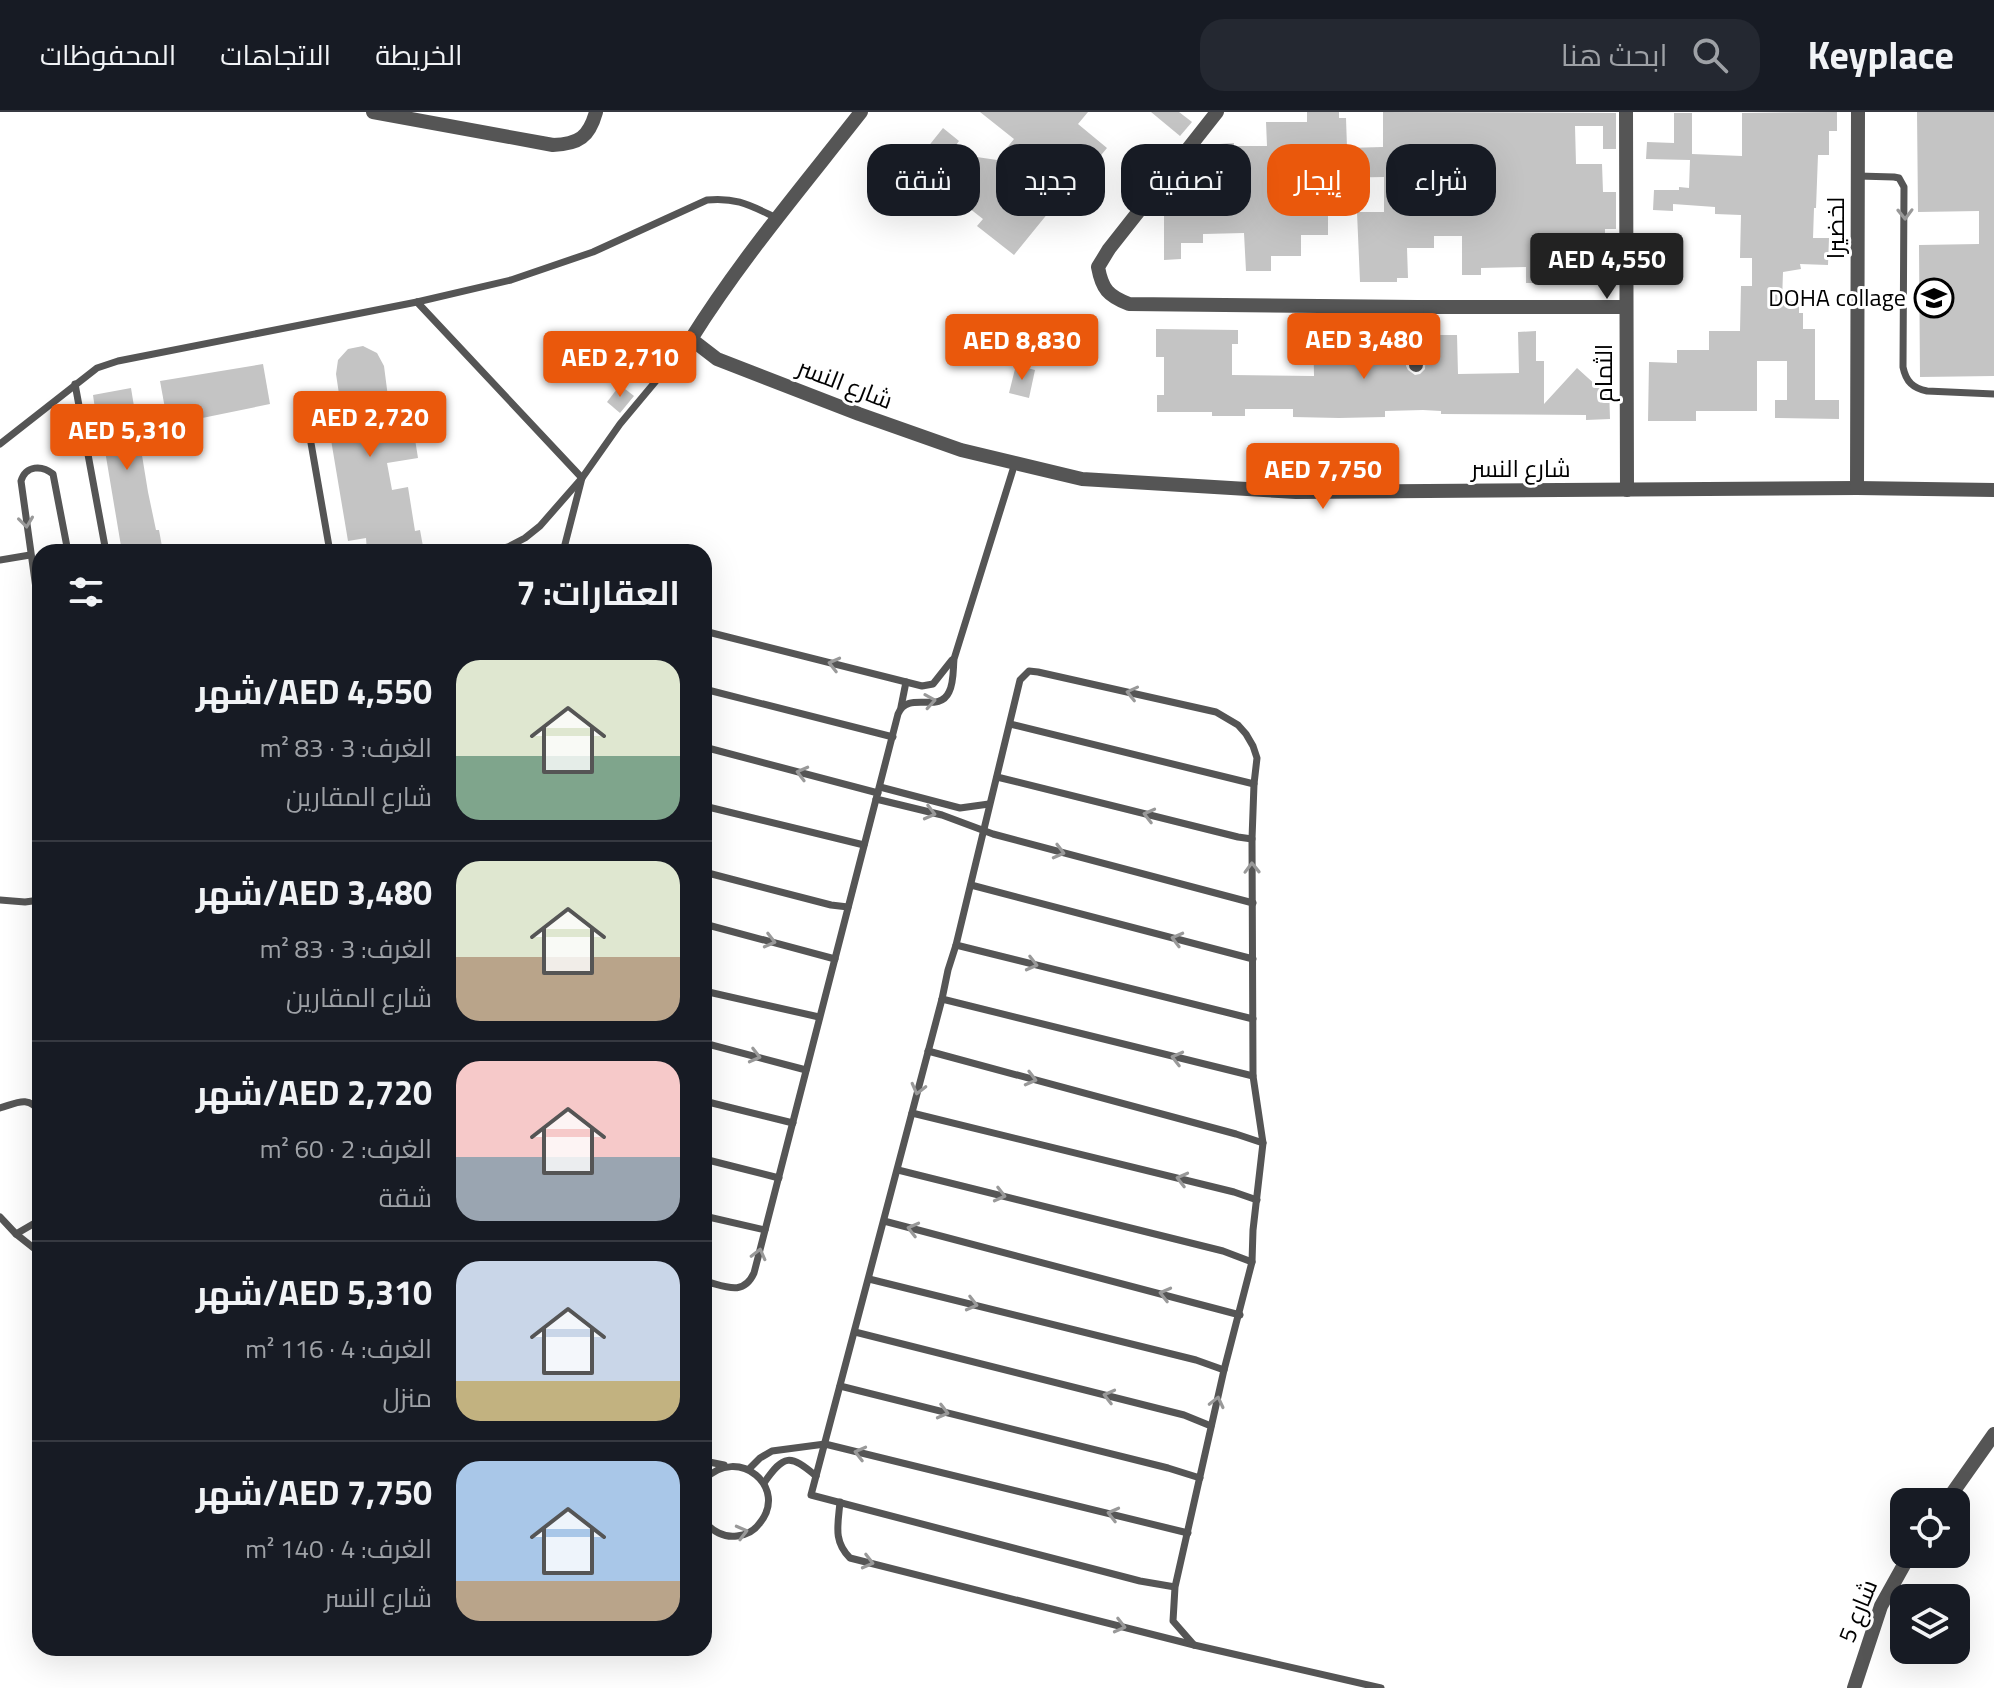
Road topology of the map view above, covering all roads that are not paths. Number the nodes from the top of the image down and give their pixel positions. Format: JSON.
{"nodes":[{"id":1,"x":373,"y":112,"type":"edge"},
{"id":2,"x":596,"y":112,"type":"edge"},
{"id":3,"x":861,"y":112,"type":"edge"},
{"id":4,"x":1217,"y":112,"type":"edge"},
{"id":5,"x":1626,"y":112,"type":"edge"},
{"id":6,"x":1858,"y":112,"type":"edge"},
{"id":7,"x":1858,"y":176,"type":"junction"},
{"id":8,"x":777,"y":218,"type":"junction"},
{"id":9,"x":417,"y":302,"type":"junction"},
{"id":10,"x":1417,"y":307,"type":"junction"},
{"id":11,"x":1626,"y":307,"type":"junction"},
{"id":12,"x":691,"y":339,"type":"junction"},
{"id":13,"x":1416,"y":365,"type":"dead end"},
{"id":14,"x":75,"y":384,"type":"junction"},
{"id":15,"x":1994,"y":394,"type":"edge"},
{"id":16,"x":304,"y":403,"type":"dead end"},
{"id":17,"x":0,"y":444,"type":"edge"},
{"id":18,"x":1015,"y":463,"type":"junction"},
{"id":19,"x":582,"y":478,"type":"junction"},
{"id":20,"x":1857,"y":488,"type":"junction"},
{"id":21,"x":1627,"y":490,"type":"junction"},
{"id":22,"x":1994,"y":490,"type":"edge"},
{"id":23,"x":66,"y":544,"type":"edge"},
{"id":24,"x":105,"y":544,"type":"edge"},
{"id":25,"x":329,"y":544,"type":"edge"},
{"id":26,"x":514,"y":544,"type":"edge"},
{"id":27,"x":565,"y":544,"type":"edge"},
{"id":28,"x":30,"y":555,"type":"junction"},
{"id":29,"x":0,"y":560,"type":"edge"},
{"id":30,"x":32,"y":567,"type":"edge"},
{"id":31,"x":712,"y":633,"type":"edge"},
{"id":32,"x":954,"y":659,"type":"junction"},
{"id":33,"x":906,"y":682,"type":"junction"},
{"id":34,"x":712,"y":691,"type":"edge"},
{"id":35,"x":901,"y":707,"type":"junction"},
{"id":36,"x":1010,"y":724,"type":"junction"},
{"id":37,"x":893,"y":737,"type":"junction"},
{"id":38,"x":712,"y":749,"type":"edge"},
{"id":39,"x":997,"y":777,"type":"junction"},
{"id":40,"x":1254,"y":784,"type":"junction"},
{"id":41,"x":878,"y":793,"type":"junction"},
{"id":42,"x":989,"y":804,"type":"junction"},
{"id":43,"x":712,"y":808,"type":"edge"},
{"id":44,"x":983,"y":832,"type":"junction"},
{"id":45,"x":1252,"y":839,"type":"junction"},
{"id":46,"x":864,"y":845,"type":"junction"},
{"id":47,"x":712,"y":874,"type":"edge"},
{"id":48,"x":971,"y":885,"type":"junction"},
{"id":49,"x":0,"y":900,"type":"edge"},
{"id":50,"x":32,"y":901,"type":"edge"},
{"id":51,"x":1253,"y":903,"type":"junction"},
{"id":52,"x":848,"y":907,"type":"junction"},
{"id":53,"x":712,"y":926,"type":"edge"},
{"id":54,"x":956,"y":945,"type":"junction"},
{"id":55,"x":835,"y":959,"type":"junction"},
{"id":56,"x":1253,"y":959,"type":"junction"},
{"id":57,"x":712,"y":993,"type":"edge"},
{"id":58,"x":942,"y":999,"type":"junction"},
{"id":59,"x":819,"y":1017,"type":"junction"},
{"id":60,"x":1253,"y":1019,"type":"junction"},
{"id":61,"x":712,"y":1045,"type":"edge"},
{"id":62,"x":928,"y":1051,"type":"junction"},
{"id":63,"x":806,"y":1070,"type":"junction"},
{"id":64,"x":1253,"y":1076,"type":"junction"},
{"id":65,"x":32,"y":1103,"type":"edge"},
{"id":66,"x":712,"y":1103,"type":"edge"},
{"id":67,"x":0,"y":1108,"type":"edge"},
{"id":68,"x":912,"y":1113,"type":"junction"},
{"id":69,"x":793,"y":1123,"type":"junction"},
{"id":70,"x":1263,"y":1143,"type":"junction"},
{"id":71,"x":712,"y":1161,"type":"edge"},
{"id":72,"x":898,"y":1170,"type":"junction"},
{"id":73,"x":779,"y":1178,"type":"junction"},
{"id":74,"x":1257,"y":1200,"type":"junction"},
{"id":75,"x":0,"y":1217,"type":"edge"},
{"id":76,"x":712,"y":1218,"type":"edge"},
{"id":77,"x":884,"y":1221,"type":"junction"},
{"id":78,"x":32,"y":1225,"type":"edge"},
{"id":79,"x":765,"y":1230,"type":"junction"},
{"id":80,"x":16,"y":1234,"type":"junction"},
{"id":81,"x":32,"y":1247,"type":"edge"},
{"id":82,"x":1252,"y":1262,"type":"junction"},
{"id":83,"x":869,"y":1279,"type":"junction"},
{"id":84,"x":712,"y":1283,"type":"edge"},
{"id":85,"x":1240,"y":1315,"type":"junction"},
{"id":86,"x":855,"y":1332,"type":"junction"},
{"id":87,"x":1224,"y":1370,"type":"junction"},
{"id":88,"x":840,"y":1386,"type":"junction"},
{"id":89,"x":1211,"y":1426,"type":"junction"},
{"id":90,"x":1994,"y":1434,"type":"edge"},
{"id":91,"x":825,"y":1444,"type":"junction"},
{"id":92,"x":712,"y":1463,"type":"edge"},
{"id":93,"x":730,"y":1466,"type":"junction"},
{"id":94,"x":749,"y":1469,"type":"junction"},
{"id":95,"x":712,"y":1472,"type":"edge"},
{"id":96,"x":816,"y":1476,"type":"junction"},
{"id":97,"x":1200,"y":1478,"type":"junction"},
{"id":98,"x":764,"y":1483,"type":"junction"},
{"id":99,"x":1956,"y":1488,"type":"edge"},
{"id":100,"x":840,"y":1502,"type":"junction"},
{"id":101,"x":712,"y":1528,"type":"edge"},
{"id":102,"x":1188,"y":1533,"type":"junction"},
{"id":103,"x":1902,"y":1568,"type":"edge"},
{"id":104,"x":1175,"y":1587,"type":"junction"},
{"id":105,"x":1194,"y":1645,"type":"junction"},
{"id":106,"x":1381,"y":1688,"type":"edge"},
{"id":107,"x":1854,"y":1688,"type":"edge"}],
"edges":[{"from":1,"to":2,"type":"street"},
{"from":3,"to":8,"type":"street"},
{"from":4,"to":10,"type":"street"},
{"from":5,"to":11,"type":"street","name":"الثمام"},
{"from":6,"to":7,"type":"street","name":"لخضيرا"},
{"from":7,"to":15,"type":"lane","one_way":true},
{"from":7,"to":20,"type":"street","name":"لخضيرا"},
{"from":8,"to":9,"type":"lane"},
{"from":8,"to":12,"type":"street"},
{"from":9,"to":14,"type":"lane"},
{"from":9,"to":19,"type":"lane"},
{"from":10,"to":11,"type":"street"},
{"from":10,"to":13,"type":"street"},
{"from":11,"to":21,"type":"street","name":"الثمام"},
{"from":12,"to":18,"type":"street","name":"شارع النسر"},
{"from":12,"to":19,"type":"lane"},
{"from":14,"to":17,"type":"lane"},
{"from":14,"to":24,"type":"lane"},
{"from":16,"to":25,"type":"lane"},
{"from":18,"to":21,"type":"street","name":"شارع النسر"},
{"from":18,"to":32,"type":"lane"},
{"from":19,"to":26,"type":"lane"},
{"from":19,"to":27,"type":"lane"},
{"from":20,"to":21,"type":"street","name":"شارع النسر"},
{"from":20,"to":22,"type":"street","name":"شارع النسر"},
{"from":23,"to":28,"type":"lane","one_way":true},
{"from":28,"to":29,"type":"lane"},
{"from":28,"to":30,"type":"lane"},
{"from":33,"to":31,"type":"lane","one_way":true},
{"from":32,"to":33,"type":"lane"},
{"from":35,"to":32,"type":"lane","one_way":true},
{"from":33,"to":35,"type":"lane"},
{"from":34,"to":37,"type":"lane"},
{"from":35,"to":37,"type":"lane"},
{"from":36,"to":39,"type":"lane"},
{"from":36,"to":40,"type":"lane"},
{"from":40,"to":36,"type":"lane","one_way":true},
{"from":37,"to":41,"type":"lane"},
{"from":41,"to":38,"type":"lane","one_way":true},
{"from":39,"to":42,"type":"lane"},
{"from":45,"to":39,"type":"lane","one_way":true},
{"from":40,"to":45,"type":"lane"},
{"from":41,"to":42,"type":"lane"},
{"from":41,"to":44,"type":"lane","one_way":true},
{"from":41,"to":46,"type":"lane"},
{"from":42,"to":44,"type":"lane"},
{"from":43,"to":46,"type":"lane"},
{"from":44,"to":48,"type":"lane"},
{"from":44,"to":51,"type":"lane","one_way":true},
{"from":51,"to":45,"type":"lane","one_way":true},
{"from":46,"to":52,"type":"lane"},
{"from":47,"to":52,"type":"lane"},
{"from":48,"to":54,"type":"lane"},
{"from":56,"to":48,"type":"lane","one_way":true},
{"from":49,"to":50,"type":"lane"},
{"from":51,"to":56,"type":"lane"},
{"from":52,"to":55,"type":"lane"},
{"from":53,"to":55,"type":"lane","one_way":true},
{"from":54,"to":58,"type":"lane"},
{"from":54,"to":60,"type":"lane","one_way":true},
{"from":55,"to":59,"type":"lane"},
{"from":56,"to":60,"type":"lane"},
{"from":57,"to":59,"type":"lane"},
{"from":58,"to":62,"type":"lane"},
{"from":64,"to":58,"type":"lane","one_way":true},
{"from":59,"to":63,"type":"lane"},
{"from":60,"to":64,"type":"lane"},
{"from":61,"to":63,"type":"lane","one_way":true},
{"from":62,"to":68,"type":"lane","one_way":true},
{"from":62,"to":70,"type":"lane","one_way":true},
{"from":63,"to":69,"type":"lane"},
{"from":64,"to":70,"type":"lane"},
{"from":65,"to":67,"type":"lane"},
{"from":66,"to":69,"type":"lane"},
{"from":68,"to":72,"type":"lane"},
{"from":74,"to":68,"type":"lane","one_way":true},
{"from":69,"to":73,"type":"lane"},
{"from":70,"to":74,"type":"lane"},
{"from":71,"to":73,"type":"lane"},
{"from":72,"to":77,"type":"lane"},
{"from":72,"to":82,"type":"lane","one_way":true},
{"from":73,"to":79,"type":"lane"},
{"from":74,"to":82,"type":"lane"},
{"from":75,"to":80,"type":"lane"},
{"from":76,"to":79,"type":"lane"},
{"from":77,"to":83,"type":"lane"},
{"from":85,"to":77,"type":"lane","one_way":true},
{"from":78,"to":80,"type":"lane"},
{"from":84,"to":79,"type":"lane","one_way":true},
{"from":80,"to":81,"type":"lane"},
{"from":82,"to":85,"type":"lane"},
{"from":83,"to":86,"type":"lane"},
{"from":83,"to":87,"type":"lane","one_way":true},
{"from":85,"to":87,"type":"lane"},
{"from":86,"to":88,"type":"lane"},
{"from":89,"to":86,"type":"lane","one_way":true},
{"from":89,"to":87,"type":"lane","one_way":true},
{"from":88,"to":91,"type":"lane"},
{"from":88,"to":97,"type":"lane","one_way":true},
{"from":89,"to":97,"type":"lane"},
{"from":90,"to":99,"type":"street"},
{"from":91,"to":94,"type":"lane"},
{"from":91,"to":96,"type":"lane"},
{"from":102,"to":91,"type":"lane","one_way":true},
{"from":92,"to":93,"type":"lane"},
{"from":93,"to":94,"type":"lane"},
{"from":93,"to":95,"type":"lane"},
{"from":94,"to":98,"type":"lane"},
{"from":96,"to":98,"type":"lane"},
{"from":96,"to":100,"type":"lane"},
{"from":97,"to":102,"type":"lane"},
{"from":101,"to":98,"type":"lane","one_way":true},
{"from":100,"to":104,"type":"lane"},
{"from":100,"to":105,"type":"lane","one_way":true},
{"from":102,"to":104,"type":"lane"},
{"from":103,"to":107,"type":"street","name":"شارع 5"},
{"from":104,"to":105,"type":"lane"},
{"from":105,"to":106,"type":"lane"}]}
